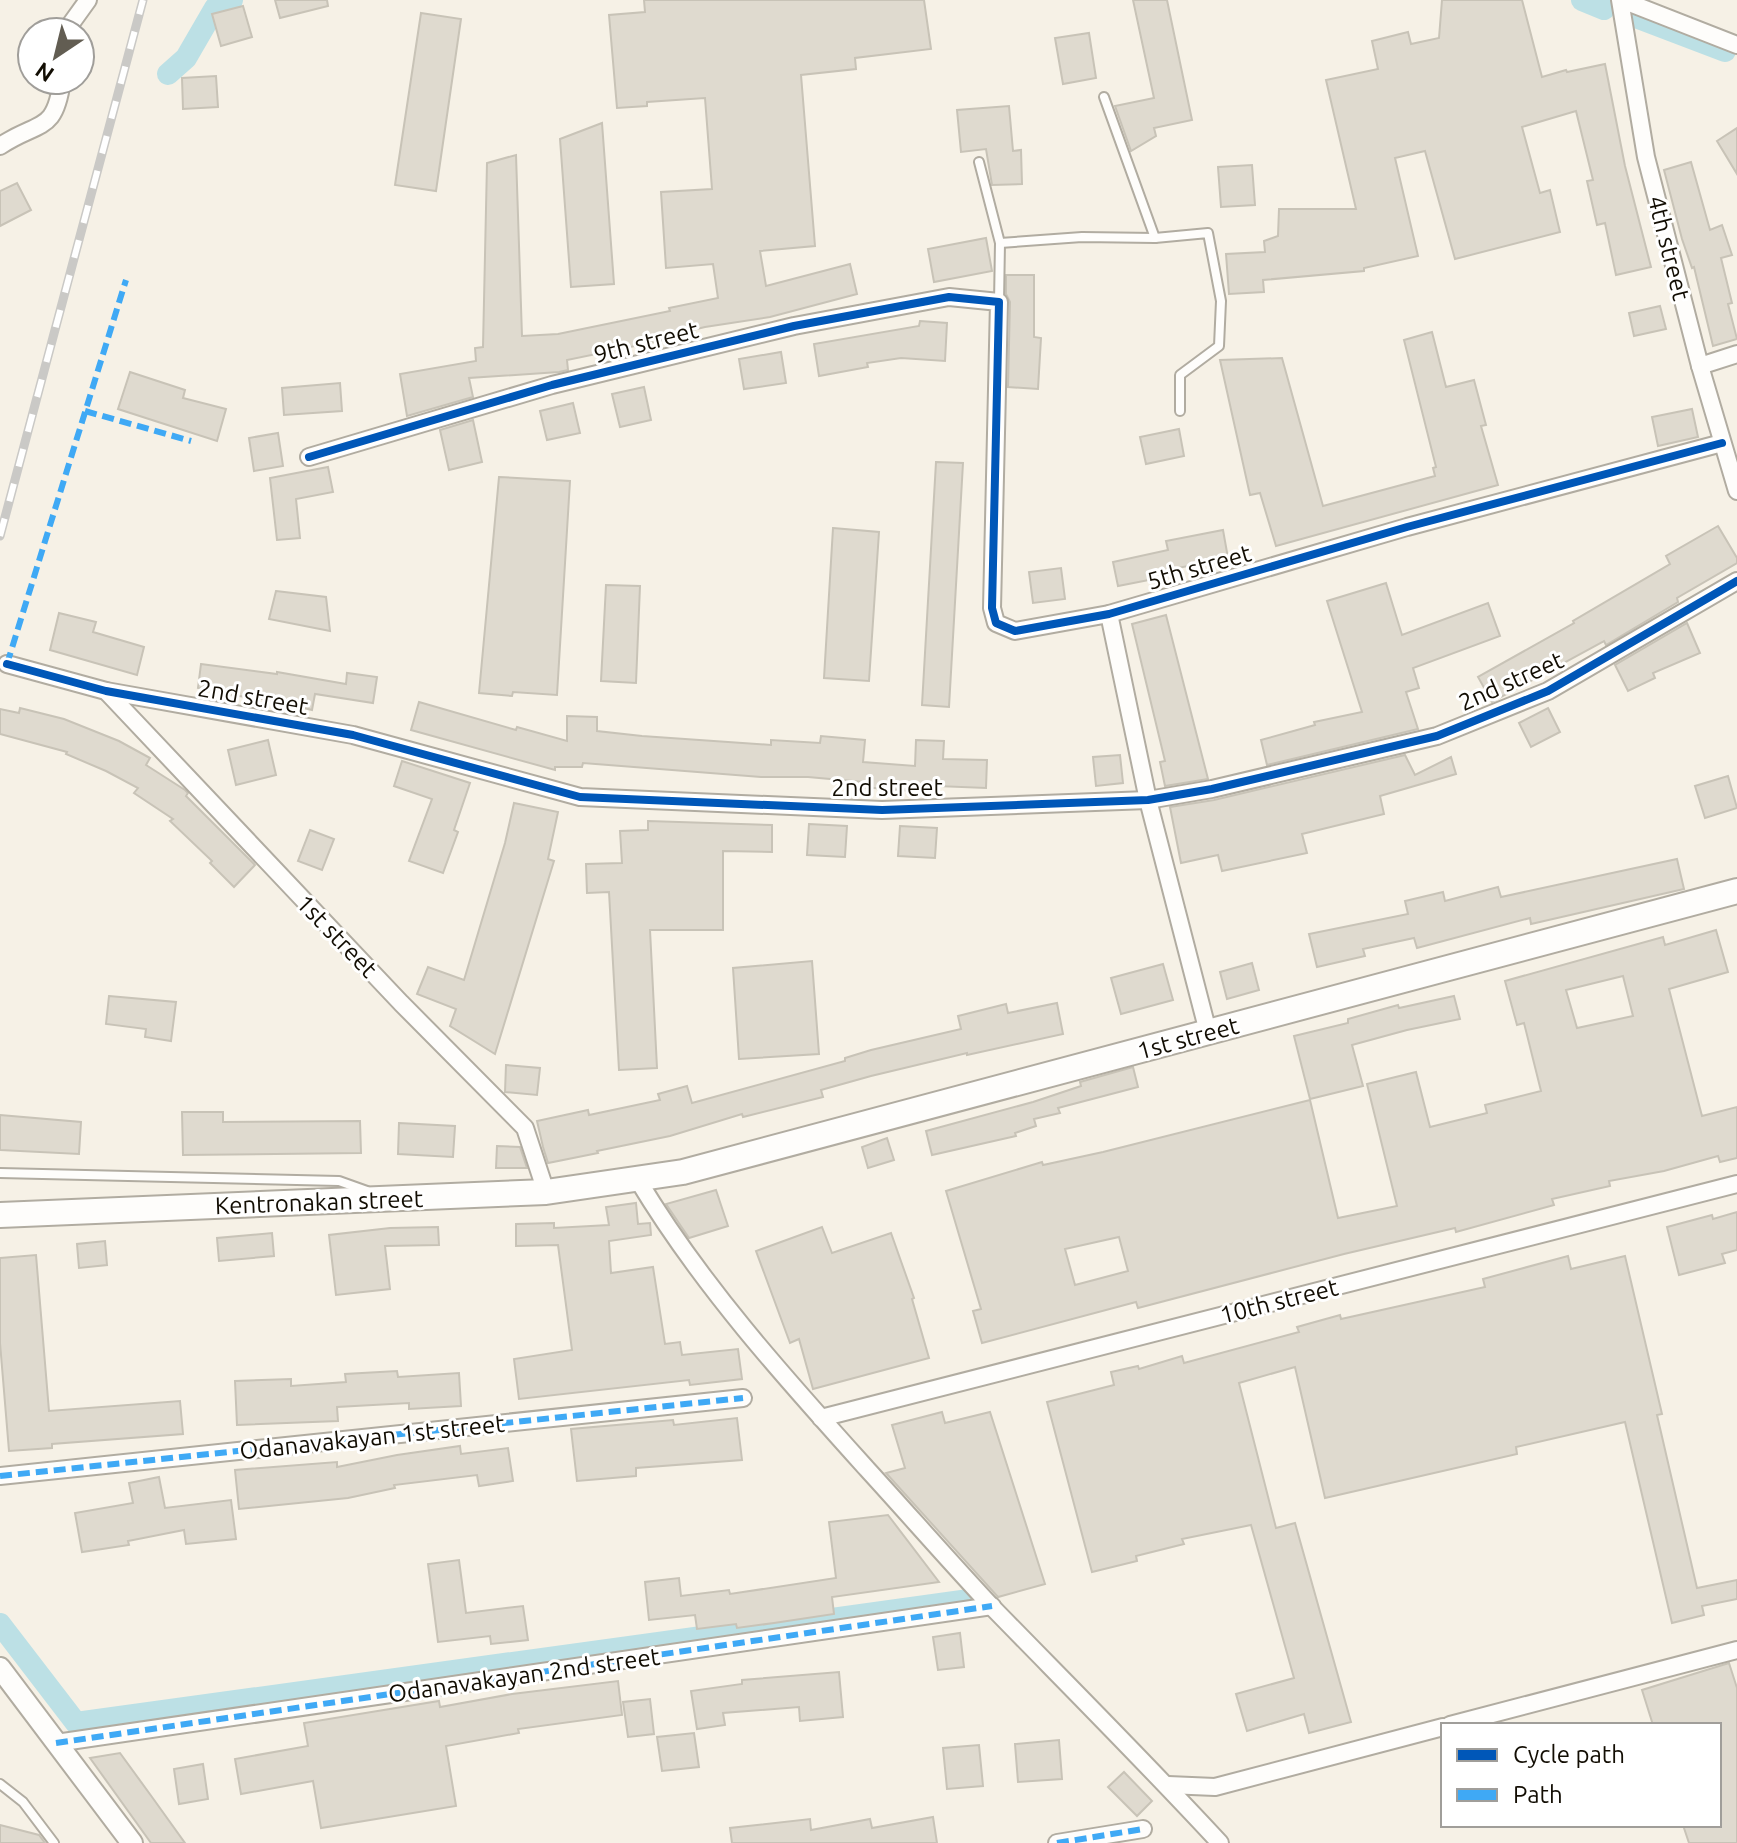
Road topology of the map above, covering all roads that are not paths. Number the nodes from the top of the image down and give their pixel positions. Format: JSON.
{"nodes":[{"id":1,"x":1621,"y":0,"type":"edge"},
{"id":2,"x":1737,"y":45,"type":"edge"},
{"id":3,"x":60,"y":96,"type":"edge"},
{"id":4,"x":1104,"y":97,"type":"dead end"},
{"id":5,"x":0,"y":146,"type":"edge"},
{"id":6,"x":979,"y":162,"type":"dead end"},
{"id":7,"x":1155,"y":238,"type":"junction"},
{"id":8,"x":1000,"y":243,"type":"junction"},
{"id":9,"x":999,"y":302,"type":"junction"},
{"id":10,"x":1737,"y":354,"type":"edge"},
{"id":11,"x":1700,"y":366,"type":"junction"},
{"id":12,"x":1180,"y":411,"type":"dead end"},
{"id":13,"x":1722,"y":443,"type":"junction"},
{"id":14,"x":309,"y":457,"type":"dead end"},
{"id":15,"x":1737,"y":491,"type":"edge"},
{"id":16,"x":1737,"y":581,"type":"edge"},
{"id":17,"x":1109,"y":614,"type":"junction"},
{"id":18,"x":7,"y":664,"type":"dead end"},
{"id":19,"x":106,"y":691,"type":"junction"},
{"id":20,"x":1148,"y":800,"type":"junction"},
{"id":21,"x":1737,"y":891,"type":"edge"},
{"id":22,"x":1208,"y":1032,"type":"junction"},
{"id":23,"x":0,"y":1173,"type":"edge"},
{"id":24,"x":638,"y":1180,"type":"junction"},
{"id":25,"x":1737,"y":1184,"type":"edge"},
{"id":26,"x":546,"y":1192,"type":"junction"},
{"id":27,"x":391,"y":1199,"type":"junction"},
{"id":28,"x":0,"y":1215,"type":"edge"},
{"id":29,"x":743,"y":1398,"type":"dead end"},
{"id":30,"x":821,"y":1418,"type":"junction"},
{"id":31,"x":0,"y":1476,"type":"edge"},
{"id":32,"x":992,"y":1606,"type":"junction"},
{"id":33,"x":1737,"y":1650,"type":"edge"},
{"id":34,"x":0,"y":1668,"type":"edge"},
{"id":35,"x":1458,"y":1723,"type":"edge"},
{"id":36,"x":1441,"y":1728,"type":"edge"},
{"id":37,"x":56,"y":1743,"type":"junction"},
{"id":38,"x":0,"y":1784,"type":"edge"},
{"id":39,"x":1168,"y":1785,"type":"junction"},
{"id":40,"x":1143,"y":1829,"type":"dead end"},
{"id":41,"x":54,"y":1843,"type":"edge"},
{"id":42,"x":132,"y":1843,"type":"edge"},
{"id":43,"x":1057,"y":1843,"type":"edge"},
{"id":44,"x":1220,"y":1843,"type":"edge"}],
"edges":[{"from":1,"to":2,"type":"street"},
{"from":1,"to":11,"type":"street","name":"4th street"},
{"from":3,"to":5,"type":"street"},
{"from":4,"to":7,"type":"lane"},
{"from":6,"to":8,"type":"lane"},
{"from":7,"to":8,"type":"lane"},
{"from":7,"to":12,"type":"lane"},
{"from":8,"to":9,"type":"lane"},
{"from":9,"to":14,"type":"street","name":"9th street"},
{"from":9,"to":17,"type":"street","name":"5th street"},
{"from":10,"to":11,"type":"street"},
{"from":11,"to":13,"type":"street","name":"4th street"},
{"from":13,"to":15,"type":"street","name":"4th street"},
{"from":13,"to":17,"type":"street","name":"5th street"},
{"from":16,"to":20,"type":"street","name":"2nd street"},
{"from":17,"to":20,"type":"street"},
{"from":18,"to":19,"type":"street","name":"2nd street"},
{"from":19,"to":20,"type":"street","name":"2nd street"},
{"from":19,"to":26,"type":"street","name":"1st street"},
{"from":20,"to":22,"type":"street"},
{"from":21,"to":22,"type":"main road","name":"1st street"},
{"from":22,"to":24,"type":"main road","name":"1st street"},
{"from":23,"to":27,"type":"lane"},
{"from":24,"to":26,"type":"main road","name":"Kentronakan street"},
{"from":24,"to":30,"type":"street"},
{"from":25,"to":30,"type":"street","name":"10th street"},
{"from":26,"to":27,"type":"main road","name":"Kentronakan street"},
{"from":27,"to":28,"type":"main road","name":"Kentronakan street"},
{"from":29,"to":31,"type":"street","name":"Odanavakayan 1st street"},
{"from":30,"to":32,"type":"street"},
{"from":32,"to":37,"type":"street","name":"Odanavakayan 2nd street"},
{"from":32,"to":39,"type":"street"},
{"from":33,"to":35,"type":"street"},
{"from":34,"to":37,"type":"street"},
{"from":36,"to":39,"type":"street"},
{"from":37,"to":42,"type":"street"},
{"from":38,"to":41,"type":"lane"},
{"from":39,"to":44,"type":"street"},
{"from":40,"to":43,"type":"street"}]}
